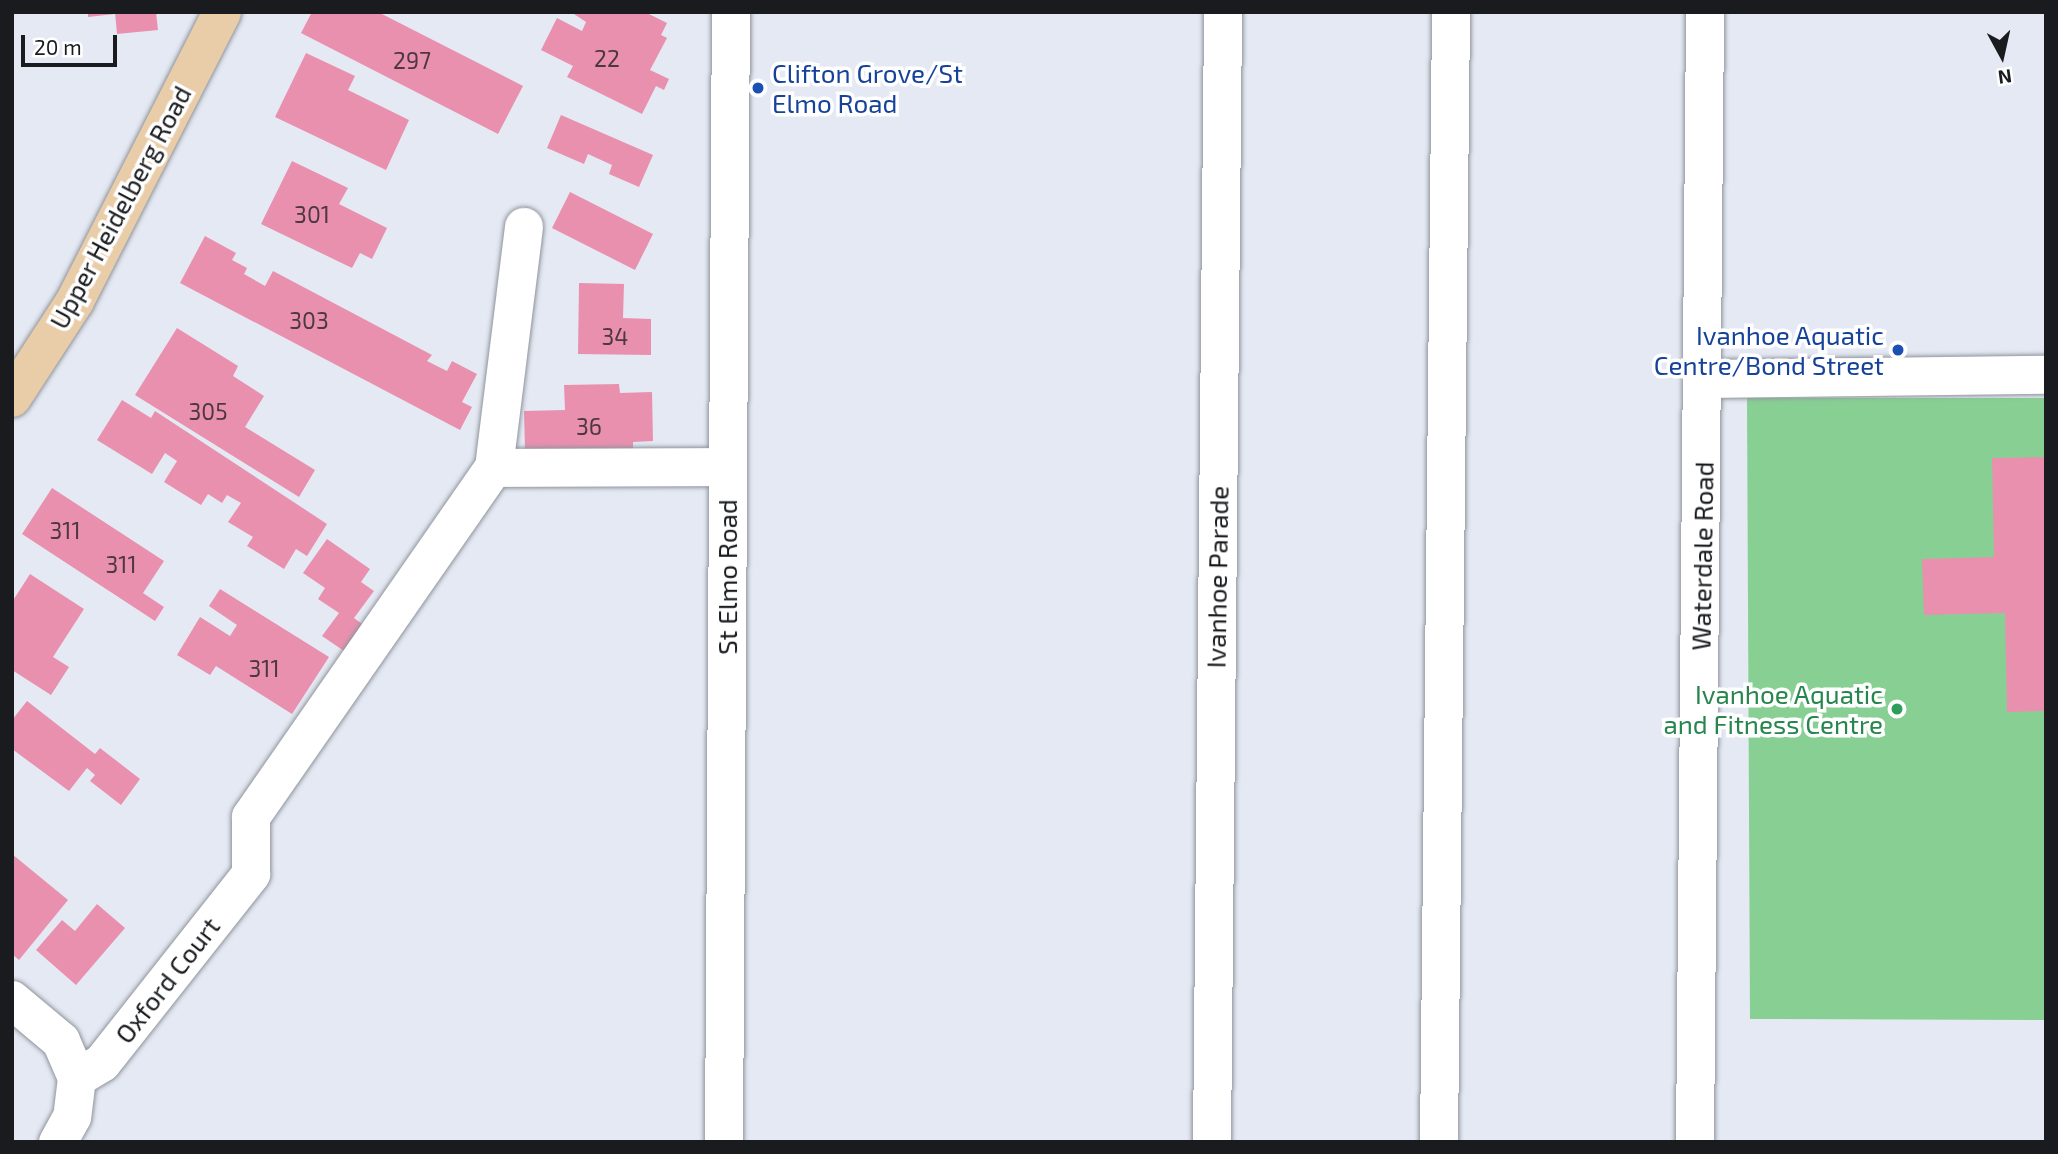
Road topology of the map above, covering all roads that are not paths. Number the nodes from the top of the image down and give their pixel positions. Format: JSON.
{"nodes":[{"id":1,"x":222,"y":12,"type":"edge"},
{"id":2,"x":731,"y":12,"type":"edge"},
{"id":3,"x":1223,"y":12,"type":"edge"},
{"id":4,"x":1451,"y":12,"type":"edge"},
{"id":5,"x":1705,"y":12,"type":"edge"},
{"id":6,"x":524,"y":228,"type":"dead end"},
{"id":7,"x":2046,"y":375,"type":"edge"},
{"id":8,"x":1704,"y":379,"type":"junction"},
{"id":9,"x":12,"y":398,"type":"edge"},
{"id":10,"x":728,"y":467,"type":"junction"},
{"id":11,"x":494,"y":468,"type":"junction"},
{"id":12,"x":12,"y":1000,"type":"edge"},
{"id":13,"x":77,"y":1078,"type":"junction"},
{"id":14,"x":58,"y":1142,"type":"edge"},
{"id":15,"x":724,"y":1142,"type":"edge"},
{"id":16,"x":1212,"y":1142,"type":"edge"},
{"id":17,"x":1439,"y":1142,"type":"edge"},
{"id":18,"x":1695,"y":1142,"type":"edge"}],
"edges":[{"from":1,"to":9,"type":"main road","name":"Upper Heidelberg Road"},
{"from":2,"to":10,"type":"street","name":"St Elmo Road"},
{"from":3,"to":16,"type":"street","name":"Ivanhoe Parade"},
{"from":4,"to":17,"type":"street"},
{"from":5,"to":8,"type":"street","name":"Waterdale Road"},
{"from":6,"to":11,"type":"street"},
{"from":7,"to":8,"type":"street"},
{"from":8,"to":18,"type":"street","name":"Waterdale Road"},
{"from":10,"to":11,"type":"street"},
{"from":10,"to":15,"type":"street","name":"St Elmo Road"},
{"from":11,"to":13,"type":"street","name":"Oxford Court"},
{"from":12,"to":13,"type":"street"},
{"from":13,"to":14,"type":"street"}]}
